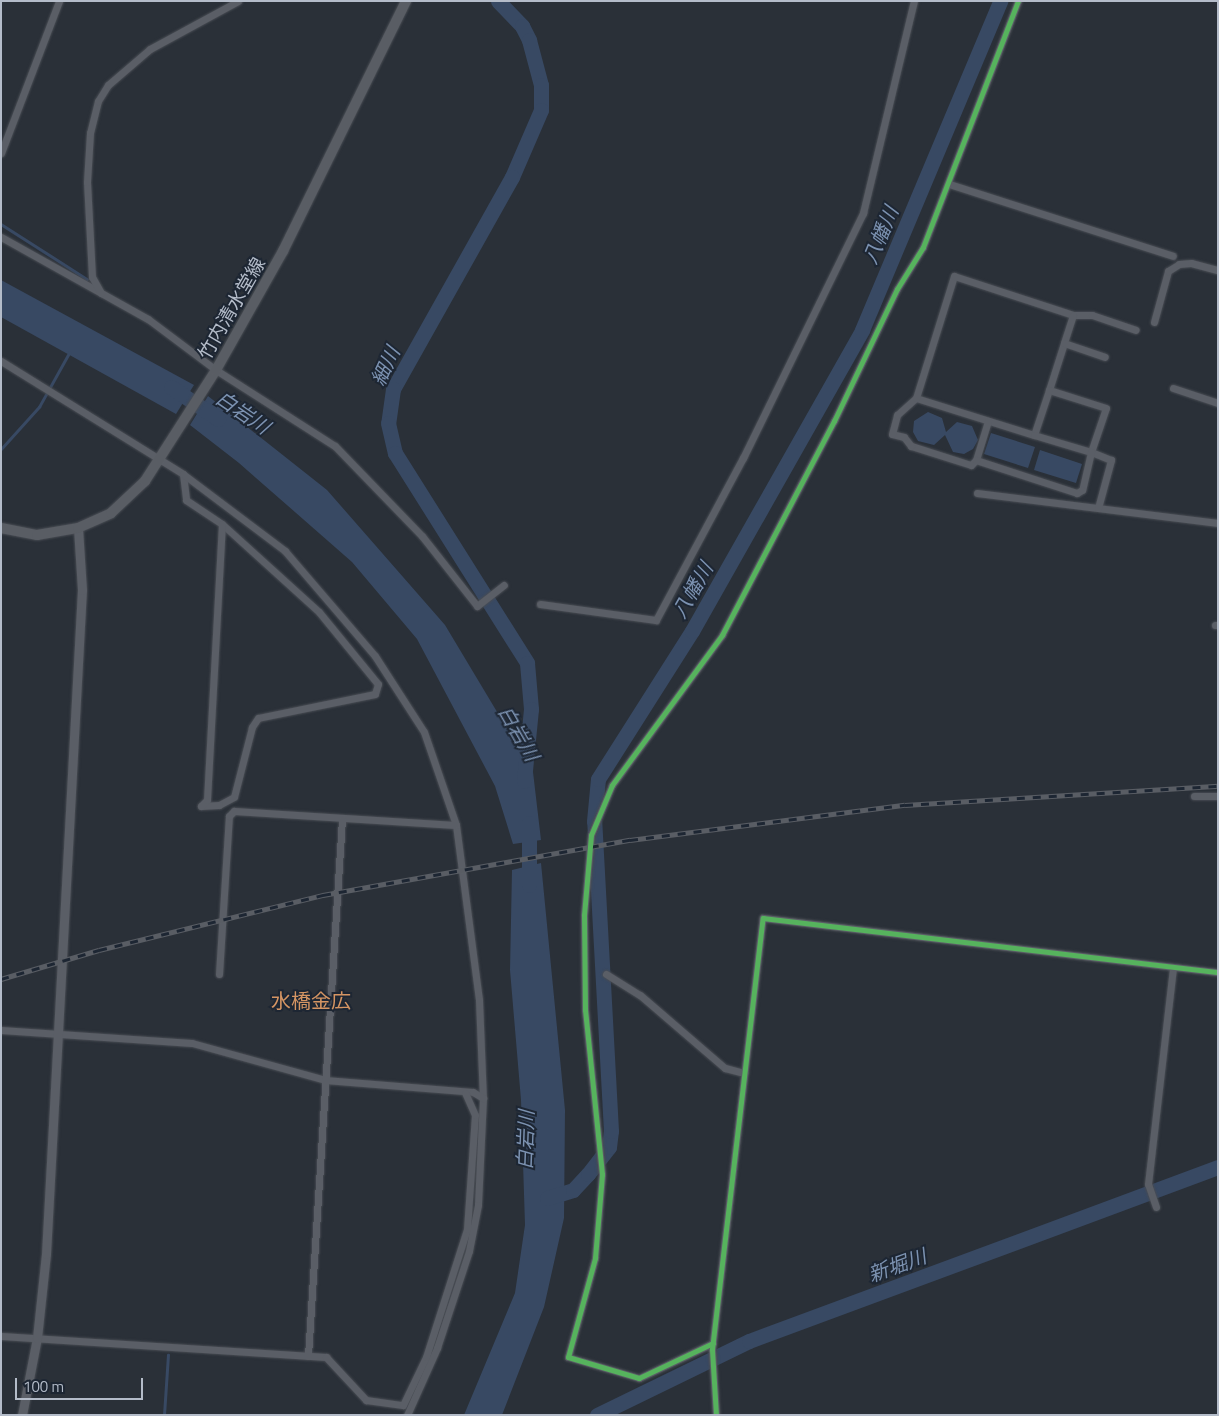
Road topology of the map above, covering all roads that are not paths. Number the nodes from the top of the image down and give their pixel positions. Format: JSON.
{"nodes":[{"id":1,"x":59,"y":1,"type":"edge"},
{"id":2,"x":238,"y":1,"type":"edge"},
{"id":3,"x":406,"y":1,"type":"edge"},
{"id":4,"x":914,"y":1,"type":"edge"},
{"id":5,"x":1018,"y":1,"type":"edge"},
{"id":6,"x":1,"y":153,"type":"edge"},
{"id":7,"x":949,"y":184,"type":"junction"},
{"id":8,"x":1,"y":238,"type":"edge"},
{"id":9,"x":1173,"y":256,"type":"dead end"},
{"id":10,"x":1218,"y":270,"type":"edge"},
{"id":11,"x":101,"y":293,"type":"junction"},
{"id":12,"x":1073,"y":315,"type":"junction"},
{"id":13,"x":1154,"y":322,"type":"dead end"},
{"id":14,"x":1136,"y":330,"type":"dead end"},
{"id":15,"x":1064,"y":343,"type":"junction"},
{"id":16,"x":1105,"y":357,"type":"dead end"},
{"id":17,"x":1,"y":361,"type":"edge"},
{"id":18,"x":216,"y":370,"type":"junction"},
{"id":19,"x":1173,"y":388,"type":"dead end"},
{"id":20,"x":1049,"y":390,"type":"junction"},
{"id":21,"x":916,"y":398,"type":"junction"},
{"id":22,"x":1218,"y":403,"type":"edge"},
{"id":23,"x":988,"y":420,"type":"junction"},
{"id":24,"x":1034,"y":435,"type":"junction"},
{"id":25,"x":1091,"y":452,"type":"junction"},
{"id":26,"x":160,"y":458,"type":"junction"},
{"id":27,"x":976,"y":460,"type":"junction"},
{"id":28,"x":183,"y":474,"type":"junction"},
{"id":29,"x":977,"y":493,"type":"dead end"},
{"id":30,"x":1098,"y":508,"type":"junction"},
{"id":31,"x":1218,"y":523,"type":"edge"},
{"id":32,"x":222,"y":524,"type":"junction"},
{"id":33,"x":1,"y":528,"type":"edge"},
{"id":34,"x":78,"y":528,"type":"junction"},
{"id":35,"x":504,"y":585,"type":"dead end"},
{"id":36,"x":540,"y":604,"type":"dead end"},
{"id":37,"x":1194,"y":796,"type":"dead end"},
{"id":38,"x":1218,"y":796,"type":"edge"},
{"id":39,"x":342,"y":819,"type":"junction"},
{"id":40,"x":456,"y":825,"type":"junction"},
{"id":41,"x":1173,"y":967,"type":"junction"},
{"id":42,"x":1218,"y":972,"type":"edge"},
{"id":43,"x":219,"y":974,"type":"dead end"},
{"id":44,"x":606,"y":974,"type":"dead end"},
{"id":45,"x":1,"y":1030,"type":"edge"},
{"id":46,"x":58,"y":1034,"type":"junction"},
{"id":47,"x":744,"y":1073,"type":"junction"},
{"id":48,"x":325,"y":1080,"type":"junction"},
{"id":49,"x":465,"y":1093,"type":"junction"},
{"id":50,"x":483,"y":1098,"type":"junction"},
{"id":51,"x":1156,"y":1207,"type":"dead end"},
{"id":52,"x":1,"y":1336,"type":"edge"},
{"id":53,"x":37,"y":1338,"type":"junction"},
{"id":54,"x":712,"y":1346,"type":"junction"},
{"id":55,"x":308,"y":1356,"type":"junction"},
{"id":56,"x":22,"y":1415,"type":"edge"},
{"id":57,"x":407,"y":1415,"type":"edge"},
{"id":58,"x":716,"y":1415,"type":"edge"}],
"edges":[{"from":1,"to":6,"type":"street"},
{"from":2,"to":11,"type":"street"},
{"from":3,"to":18,"type":"main road","name":"竹内清水堂線"},
{"from":4,"to":36,"type":"street"},
{"from":5,"to":7,"type":"street"},
{"from":7,"to":9,"type":"street"},
{"from":7,"to":54,"type":"street"},
{"from":8,"to":11,"type":"street"},
{"from":10,"to":13,"type":"street"},
{"from":11,"to":18,"type":"street"},
{"from":12,"to":14,"type":"street"},
{"from":12,"to":15,"type":"street"},
{"from":12,"to":21,"type":"street"},
{"from":15,"to":16,"type":"street"},
{"from":15,"to":20,"type":"street"},
{"from":17,"to":26,"type":"street"},
{"from":18,"to":26,"type":"main road","name":"竹内清水堂線"},
{"from":18,"to":35,"type":"street"},
{"from":19,"to":22,"type":"street"},
{"from":20,"to":24,"type":"street"},
{"from":20,"to":25,"type":"street"},
{"from":21,"to":23,"type":"street"},
{"from":21,"to":27,"type":"street"},
{"from":23,"to":24,"type":"street"},
{"from":23,"to":27,"type":"street"},
{"from":24,"to":25,"type":"street"},
{"from":25,"to":27,"type":"street"},
{"from":25,"to":30,"type":"street"},
{"from":26,"to":28,"type":"street"},
{"from":26,"to":34,"type":"main road","name":"竹内清水堂線"},
{"from":28,"to":32,"type":"street"},
{"from":28,"to":40,"type":"street"},
{"from":29,"to":30,"type":"street"},
{"from":30,"to":31,"type":"street"},
{"from":32,"to":32,"type":"street"},
{"from":33,"to":34,"type":"main road","name":"竹内清水堂線"},
{"from":34,"to":46,"type":"street"},
{"from":37,"to":38,"type":"street"},
{"from":39,"to":40,"type":"street"},
{"from":39,"to":43,"type":"street"},
{"from":39,"to":48,"type":"street"},
{"from":40,"to":50,"type":"street"},
{"from":41,"to":42,"type":"street"},
{"from":41,"to":47,"type":"street"},
{"from":41,"to":51,"type":"street"},
{"from":44,"to":47,"type":"street"},
{"from":45,"to":46,"type":"street"},
{"from":46,"to":48,"type":"street"},
{"from":46,"to":53,"type":"street"},
{"from":47,"to":54,"type":"street"},
{"from":48,"to":49,"type":"street"},
{"from":48,"to":55,"type":"street"},
{"from":49,"to":50,"type":"street"},
{"from":49,"to":55,"type":"street"},
{"from":50,"to":57,"type":"street"},
{"from":52,"to":53,"type":"street"},
{"from":53,"to":55,"type":"street"},
{"from":53,"to":56,"type":"street"},
{"from":54,"to":58,"type":"street"}]}
